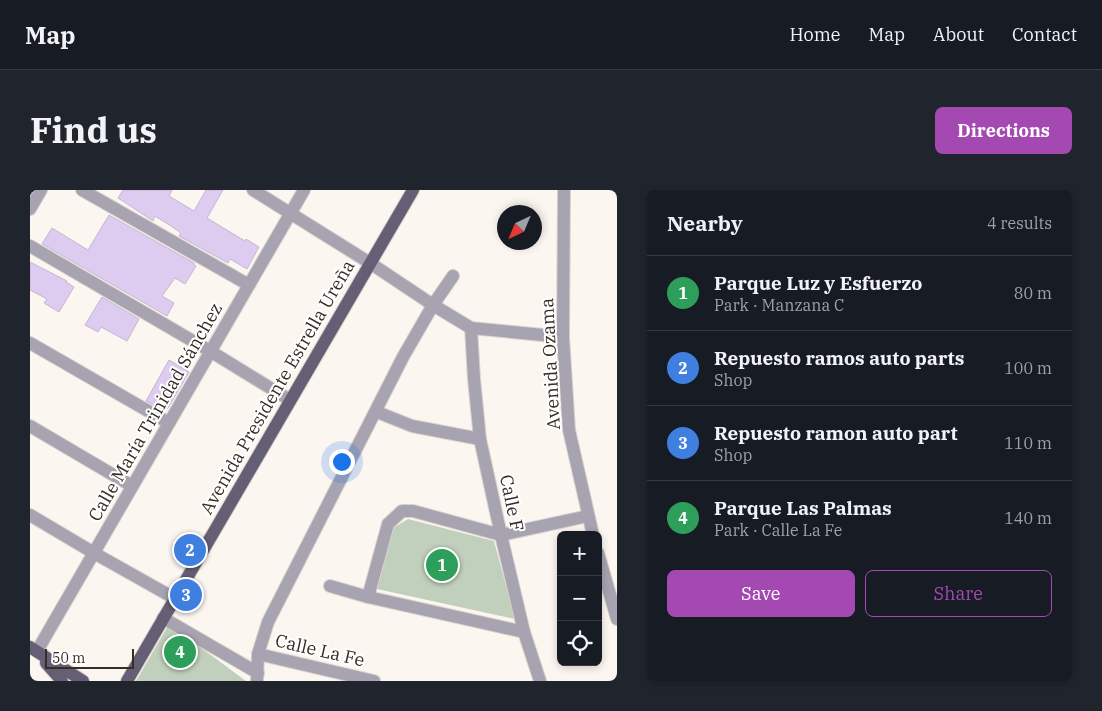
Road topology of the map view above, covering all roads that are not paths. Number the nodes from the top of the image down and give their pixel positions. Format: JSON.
{"nodes":[{"id":1,"x":41,"y":190,"type":"edge"},
{"id":2,"x":82,"y":190,"type":"edge"},
{"id":3,"x":253,"y":190,"type":"edge"},
{"id":4,"x":304,"y":190,"type":"edge"},
{"id":5,"x":412,"y":190,"type":"edge"},
{"id":6,"x":564,"y":190,"type":"edge"},
{"id":7,"x":30,"y":209,"type":"edge"},
{"id":8,"x":290,"y":214,"type":"junction"},
{"id":9,"x":30,"y":246,"type":"edge"},
{"id":10,"x":370,"y":262,"type":"junction"},
{"id":11,"x":453,"y":276,"type":"dead end"},
{"id":12,"x":249,"y":285,"type":"junction"},
{"id":13,"x":433,"y":305,"type":"junction"},
{"id":14,"x":471,"y":328,"type":"junction"},
{"id":15,"x":563,"y":337,"type":"junction"},
{"id":16,"x":30,"y":343,"type":"edge"},
{"id":17,"x":210,"y":351,"type":"junction"},
{"id":18,"x":290,"y":400,"type":"junction"},
{"id":19,"x":377,"y":412,"type":"junction"},
{"id":20,"x":169,"y":423,"type":"junction"},
{"id":21,"x":30,"y":426,"type":"edge"},
{"id":22,"x":480,"y":439,"type":"junction"},
{"id":23,"x":132,"y":486,"type":"junction"},
{"id":24,"x":30,"y":515,"type":"edge"},
{"id":25,"x":588,"y":516,"type":"junction"},
{"id":26,"x":592,"y":531,"type":"edge"},
{"id":27,"x":501,"y":535,"type":"junction"},
{"id":28,"x":94,"y":553,"type":"junction"},
{"id":29,"x":602,"y":567,"type":"edge"},
{"id":30,"x":330,"y":586,"type":"dead end"},
{"id":31,"x":368,"y":597,"type":"junction"},
{"id":32,"x":174,"y":598,"type":"junction"},
{"id":33,"x":163,"y":618,"type":"junction"},
{"id":34,"x":617,"y":619,"type":"edge"},
{"id":35,"x":524,"y":632,"type":"junction"},
{"id":36,"x":33,"y":649,"type":"edge"},
{"id":37,"x":258,"y":654,"type":"junction"},
{"id":38,"x":258,"y":677,"type":"edge"},
{"id":39,"x":62,"y":681,"type":"edge"},
{"id":40,"x":83,"y":681,"type":"edge"},
{"id":41,"x":127,"y":681,"type":"edge"},
{"id":42,"x":374,"y":681,"type":"edge"},
{"id":43,"x":540,"y":681,"type":"edge"}],
"edges":[{"from":1,"to":7,"type":"street"},
{"from":2,"to":12,"type":"street"},
{"from":3,"to":8,"type":"street"},
{"from":4,"to":8,"type":"street","name":"Calle María Trinidad Sánchez"},
{"from":5,"to":10,"type":"main road","name":"Avenida Presidente Estrella Ureña"},
{"from":6,"to":15,"type":"street","name":"Avenida Ozama"},
{"from":8,"to":10,"type":"street"},
{"from":8,"to":12,"type":"street","name":"Calle María Trinidad Sánchez"},
{"from":9,"to":17,"type":"street"},
{"from":10,"to":13,"type":"street"},
{"from":10,"to":18,"type":"main road","name":"Avenida Presidente Estrella Ureña"},
{"from":11,"to":13,"type":"street"},
{"from":12,"to":17,"type":"street","name":"Calle María Trinidad Sánchez"},
{"from":13,"to":14,"type":"street"},
{"from":13,"to":19,"type":"street"},
{"from":14,"to":15,"type":"street"},
{"from":14,"to":22,"type":"street","name":"Calle F"},
{"from":15,"to":25,"type":"street","name":"Avenida Ozama"},
{"from":16,"to":20,"type":"street"},
{"from":17,"to":18,"type":"street"},
{"from":17,"to":20,"type":"street","name":"Calle María Trinidad Sánchez"},
{"from":18,"to":32,"type":"main road","name":"Avenida Presidente Estrella Ureña"},
{"from":19,"to":22,"type":"street"},
{"from":19,"to":37,"type":"street"},
{"from":20,"to":23,"type":"street","name":"Calle María Trinidad Sánchez"},
{"from":21,"to":23,"type":"street"},
{"from":22,"to":27,"type":"street","name":"Calle F"},
{"from":23,"to":28,"type":"street","name":"Calle María Trinidad Sánchez"},
{"from":24,"to":28,"type":"street"},
{"from":25,"to":26,"type":"street","name":"Avenida Ozama"},
{"from":25,"to":27,"type":"street"},
{"from":27,"to":31,"type":"street"},
{"from":27,"to":35,"type":"street","name":"Calle F"},
{"from":28,"to":32,"type":"street"},
{"from":28,"to":36,"type":"street","name":"Calle María Trinidad Sánchez"},
{"from":29,"to":34,"type":"street"},
{"from":30,"to":31,"type":"street"},
{"from":31,"to":35,"type":"street"},
{"from":32,"to":33,"type":"main road","name":"Avenida Presidente Estrella Ureña"},
{"from":33,"to":38,"type":"street"},
{"from":33,"to":41,"type":"main road","name":"Avenida Presidente Estrella Ureña"},
{"from":35,"to":43,"type":"street","name":"Calle F"},
{"from":36,"to":39,"type":"main road"},
{"from":36,"to":40,"type":"main road"},
{"from":37,"to":38,"type":"street"},
{"from":37,"to":42,"type":"street","name":"Calle La Fe"}]}
